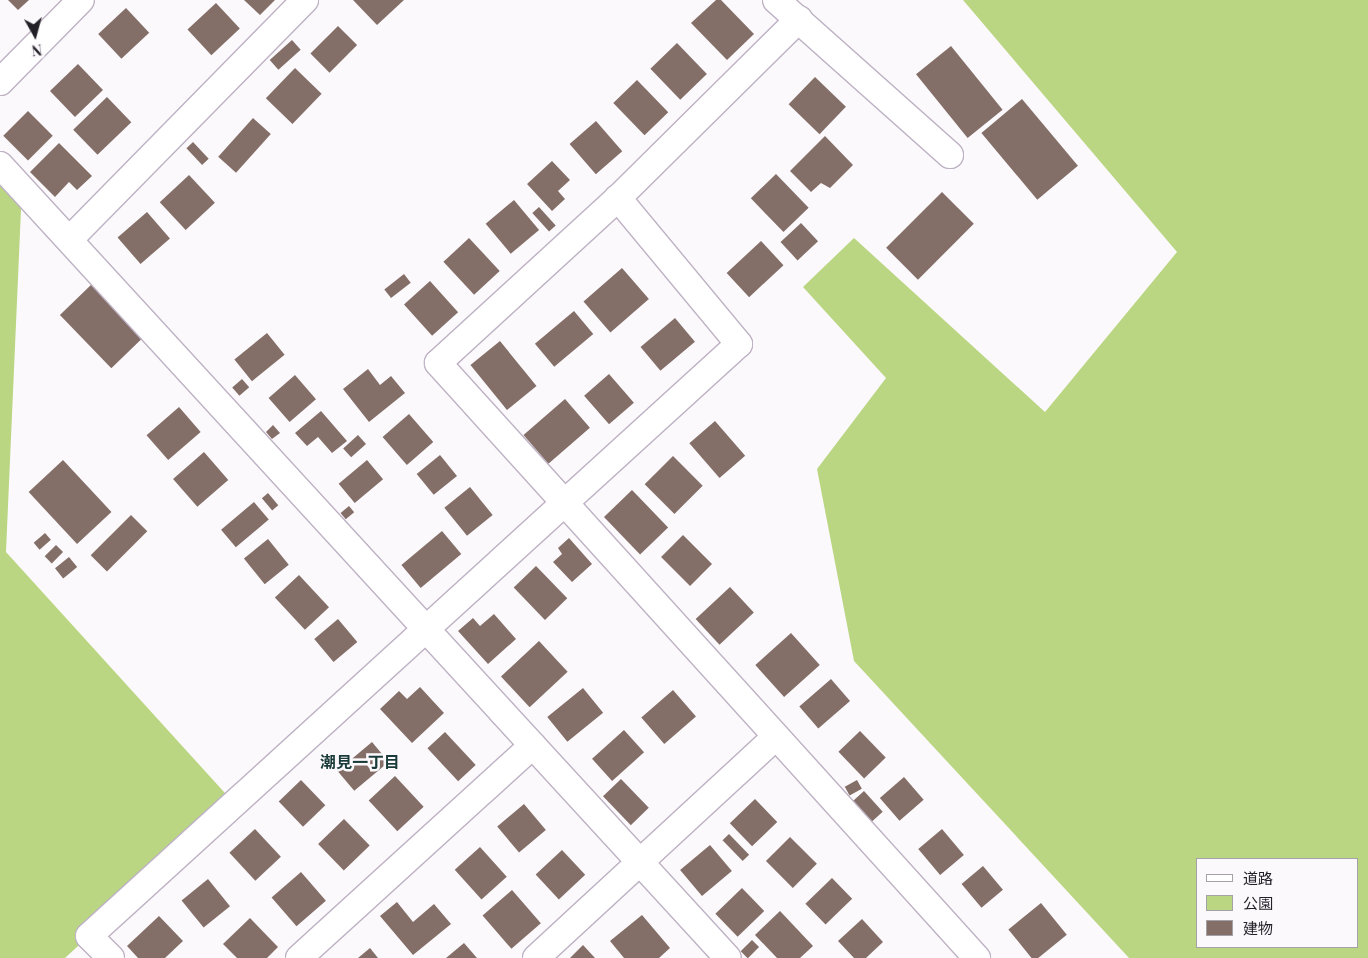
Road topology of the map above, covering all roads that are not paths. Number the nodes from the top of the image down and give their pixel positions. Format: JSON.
{"nodes":[{"id":1,"x":81,"y":0,"type":"edge"},
{"id":2,"x":305,"y":0,"type":"edge"},
{"id":3,"x":776,"y":0,"type":"edge"},
{"id":4,"x":799,"y":19,"type":"junction"},
{"id":5,"x":0,"y":82,"type":"edge"},
{"id":6,"x":950,"y":155,"type":"dead end"},
{"id":7,"x":0,"y":165,"type":"edge"},
{"id":8,"x":618,"y":198,"type":"junction"},
{"id":9,"x":71,"y":238,"type":"junction"},
{"id":10,"x":562,"y":504,"type":"junction"},
{"id":11,"x":425,"y":628,"type":"junction"},
{"id":12,"x":774,"y":738,"type":"junction"},
{"id":13,"x":533,"y":745,"type":"junction"},
{"id":14,"x":640,"y":863,"type":"junction"},
{"id":15,"x":111,"y":958,"type":"edge"},
{"id":16,"x":299,"y":958,"type":"edge"},
{"id":17,"x":536,"y":958,"type":"edge"},
{"id":18,"x":728,"y":958,"type":"edge"},
{"id":19,"x":977,"y":958,"type":"edge"}],
"edges":[{"from":1,"to":5,"type":"street"},
{"from":2,"to":9,"type":"street"},
{"from":3,"to":4,"type":"street"},
{"from":4,"to":6,"type":"street"},
{"from":4,"to":8,"type":"street"},
{"from":7,"to":9,"type":"street"},
{"from":8,"to":10,"type":"street"},
{"from":8,"to":10,"type":"street"},
{"from":9,"to":11,"type":"street"},
{"from":10,"to":11,"type":"street"},
{"from":10,"to":12,"type":"street"},
{"from":11,"to":13,"type":"street"},
{"from":11,"to":15,"type":"street"},
{"from":12,"to":14,"type":"street"},
{"from":12,"to":19,"type":"street"},
{"from":13,"to":14,"type":"street"},
{"from":13,"to":16,"type":"street"},
{"from":14,"to":17,"type":"street"},
{"from":14,"to":18,"type":"street"}]}
